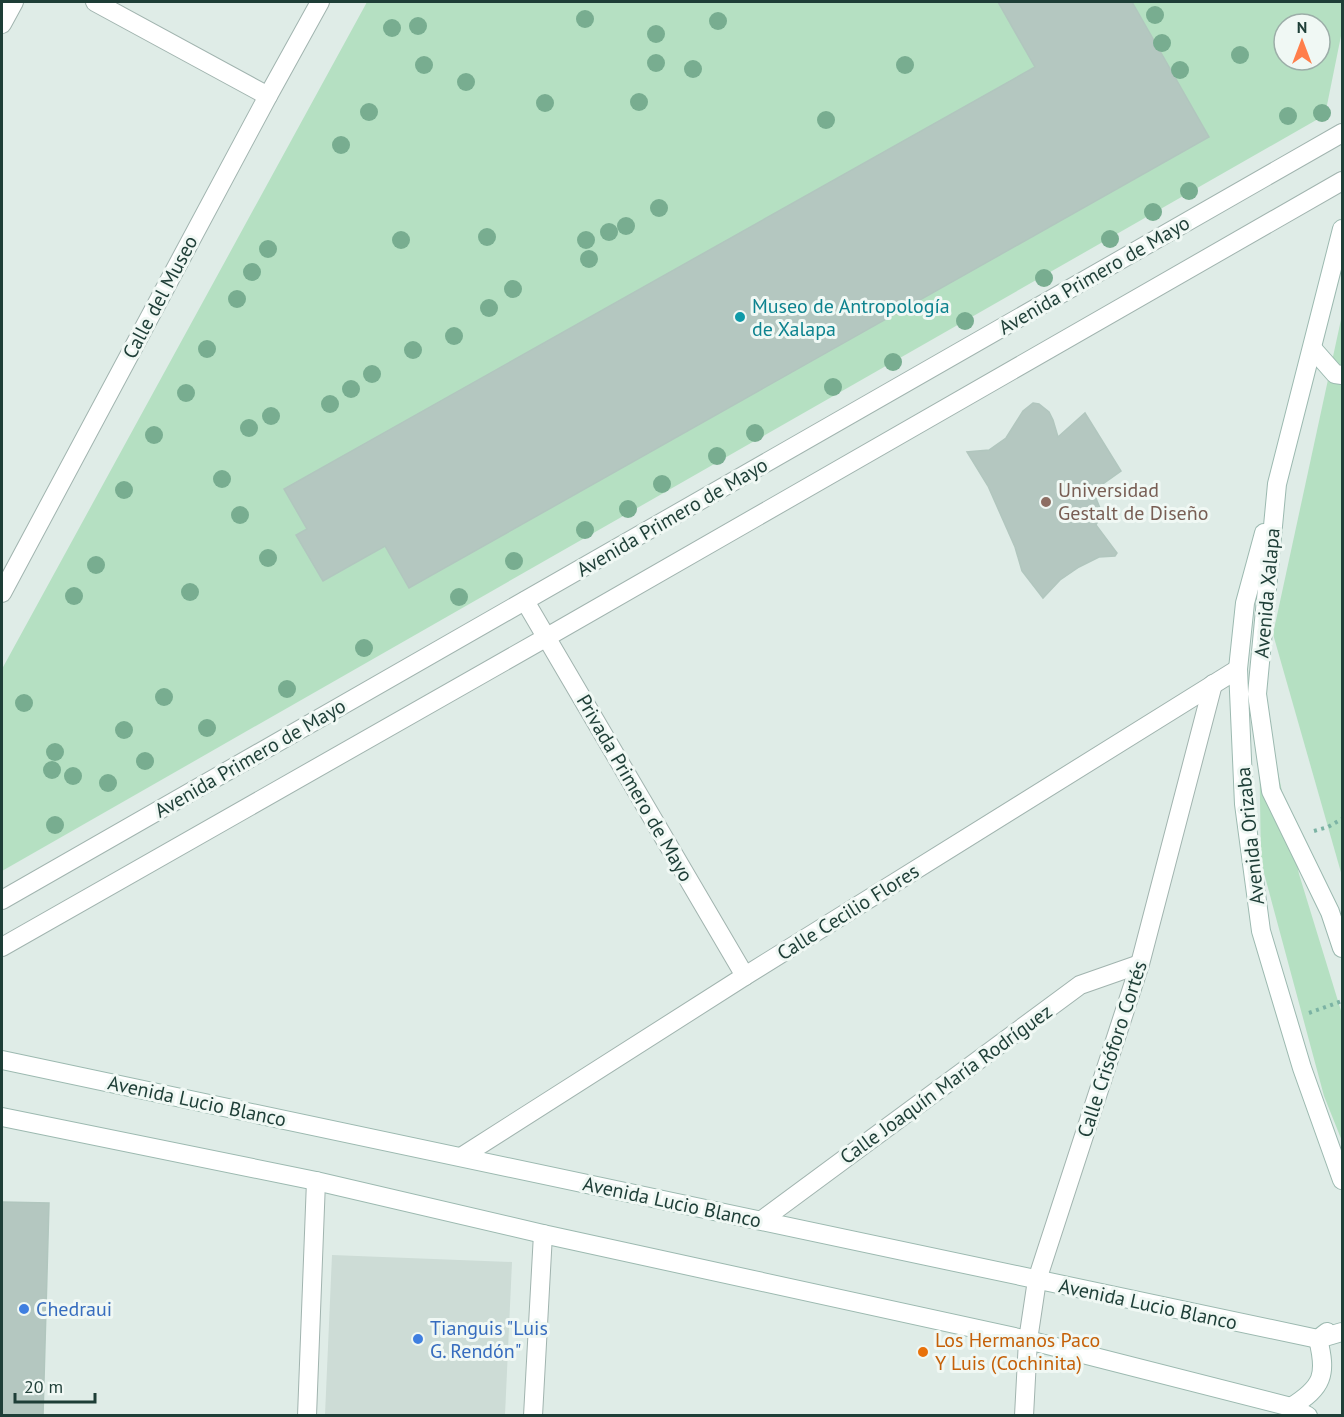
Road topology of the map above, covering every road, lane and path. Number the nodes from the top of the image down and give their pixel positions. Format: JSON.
{"nodes":[{"id":1,"x":14,"y":2,"type":"edge"},
{"id":2,"x":95,"y":2,"type":"edge"},
{"id":3,"x":320,"y":2,"type":"edge"},
{"id":4,"x":2,"y":24,"type":"edge"},
{"id":5,"x":268,"y":96,"type":"junction"},
{"id":6,"x":1342,"y":133,"type":"edge"},
{"id":7,"x":1342,"y":181,"type":"edge"},
{"id":8,"x":1342,"y":229,"type":"edge"},
{"id":9,"x":1313,"y":349,"type":"junction"},
{"id":10,"x":1342,"y":375,"type":"edge"},
{"id":11,"x":1277,"y":484,"type":"junction"},
{"id":12,"x":2,"y":593,"type":"edge"},
{"id":13,"x":525,"y":601,"type":"junction"},
{"id":14,"x":547,"y":637,"type":"junction"},
{"id":15,"x":1238,"y":669,"type":"junction"},
{"id":16,"x":1213,"y":684,"type":"junction"},
{"id":17,"x":1342,"y":819,"type":"edge"},
{"id":18,"x":1328,"y":827,"type":"dead end"},
{"id":19,"x":2,"y":900,"type":"edge"},
{"id":20,"x":2,"y":946,"type":"edge"},
{"id":21,"x":1342,"y":948,"type":"edge"},
{"id":22,"x":1140,"y":964,"type":"junction"},
{"id":23,"x":745,"y":976,"type":"junction"},
{"id":24,"x":1342,"y":1001,"type":"edge"},
{"id":25,"x":1288,"y":1020,"type":"junction"},
{"id":26,"x":2,"y":1060,"type":"edge"},
{"id":27,"x":2,"y":1117,"type":"edge"},
{"id":28,"x":461,"y":1157,"type":"junction"},
{"id":29,"x":1342,"y":1180,"type":"edge"},
{"id":30,"x":316,"y":1181,"type":"junction"},
{"id":31,"x":762,"y":1220,"type":"junction"},
{"id":32,"x":543,"y":1234,"type":"junction"},
{"id":33,"x":1037,"y":1280,"type":"junction"},
{"id":34,"x":1342,"y":1320,"type":"edge"},
{"id":35,"x":1342,"y":1332,"type":"edge"},
{"id":36,"x":1318,"y":1339,"type":"junction"},
{"id":37,"x":1028,"y":1340,"type":"junction"},
{"id":38,"x":1292,"y":1407,"type":"junction"},
{"id":39,"x":307,"y":1416,"type":"edge"},
{"id":40,"x":533,"y":1416,"type":"edge"},
{"id":41,"x":1024,"y":1416,"type":"edge"},
{"id":42,"x":1308,"y":1416,"type":"edge"}],
"edges":[{"from":1,"to":4,"type":"street"},
{"from":2,"to":5,"type":"street"},
{"from":3,"to":5,"type":"street","name":"Calle del Museo"},
{"from":5,"to":12,"type":"street","name":"Calle del Museo"},
{"from":6,"to":13,"type":"street","name":"Avenida Primero de Mayo"},
{"from":7,"to":14,"type":"street","name":"Avenida Primero de Mayo"},
{"from":8,"to":9,"type":"street","name":"Avenida Xalapa"},
{"from":9,"to":10,"type":"street"},
{"from":9,"to":11,"type":"street","name":"Avenida Xalapa"},
{"from":11,"to":15,"type":"street","name":"Avenida Orizaba"},
{"from":11,"to":21,"type":"street","name":"Avenida Xalapa"},
{"from":13,"to":14,"type":"street","name":"Privada Primero de Mayo"},
{"from":13,"to":19,"type":"street","name":"Avenida Primero de Mayo"},
{"from":14,"to":20,"type":"street","name":"Avenida Primero de Mayo"},
{"from":14,"to":23,"type":"street","name":"Privada Primero de Mayo"},
{"from":15,"to":16,"type":"street","name":"Calle Cecilio Flores"},
{"from":15,"to":25,"type":"street","name":"Avenida Orizaba"},
{"from":16,"to":22,"type":"street","name":"Calle Crisóforo Cortés"},
{"from":16,"to":23,"type":"street","name":"Calle Cecilio Flores"},
{"from":17,"to":18,"type":"path"},
{"from":22,"to":31,"type":"street","name":"Calle Joaquín María Rodríguez"},
{"from":22,"to":33,"type":"street","name":"Calle Crisóforo Cortés"},
{"from":23,"to":28,"type":"street","name":"Calle Cecilio Flores"},
{"from":24,"to":25,"type":"path"},
{"from":25,"to":29,"type":"street","name":"Avenida Orizaba"},
{"from":26,"to":28,"type":"street","name":"Avenida Lucio Blanco"},
{"from":27,"to":30,"type":"street"},
{"from":28,"to":31,"type":"street","name":"Avenida Lucio Blanco"},
{"from":30,"to":32,"type":"street"},
{"from":30,"to":39,"type":"street"},
{"from":31,"to":33,"type":"street","name":"Avenida Lucio Blanco"},
{"from":32,"to":37,"type":"street"},
{"from":32,"to":40,"type":"street"},
{"from":33,"to":36,"type":"street","name":"Avenida Lucio Blanco"},
{"from":33,"to":37,"type":"street","name":"Calle Crisóforo Cortés"},
{"from":34,"to":36,"type":"street"},
{"from":35,"to":36,"type":"street","name":"Avenida Lucio Blanco"},
{"from":36,"to":38,"type":"street"},
{"from":37,"to":38,"type":"street"},
{"from":37,"to":41,"type":"street","name":"Calle Crisóforo Cortés"},
{"from":38,"to":42,"type":"street"}]}
